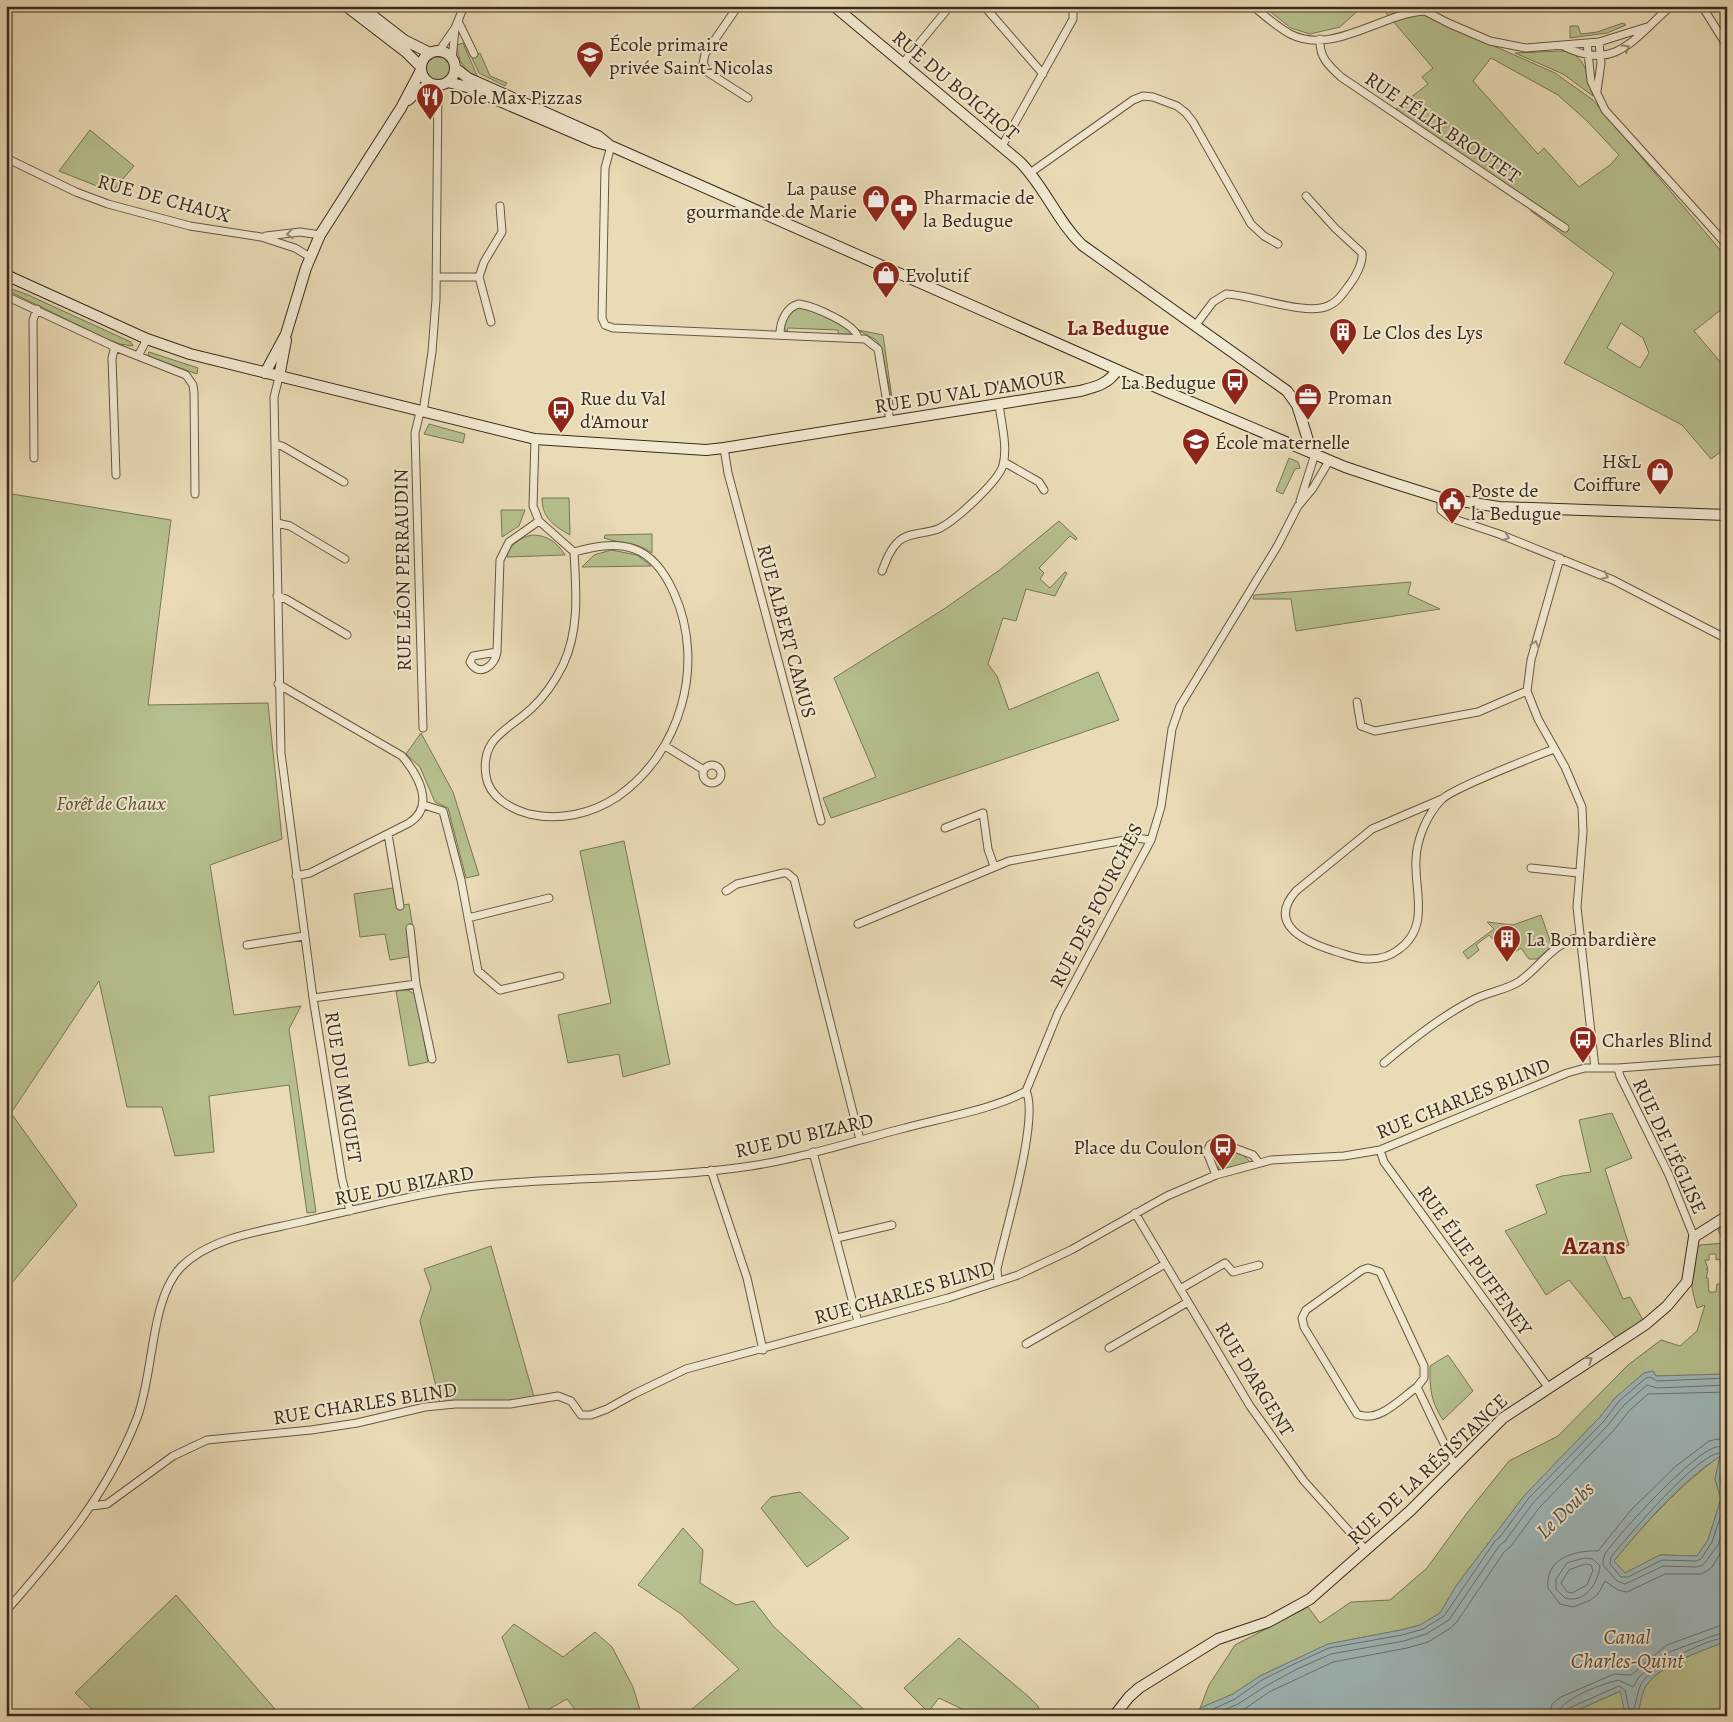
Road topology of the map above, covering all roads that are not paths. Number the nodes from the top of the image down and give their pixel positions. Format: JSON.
{"nodes":[{"id":1,"x":346,"y":6,"type":"edge"},
{"id":2,"x":360,"y":6,"type":"edge"},
{"id":3,"x":464,"y":6,"type":"edge"},
{"id":4,"x":738,"y":6,"type":"edge"},
{"id":5,"x":834,"y":6,"type":"edge"},
{"id":6,"x":950,"y":6,"type":"edge"},
{"id":7,"x":984,"y":6,"type":"edge"},
{"id":8,"x":1073,"y":6,"type":"edge"},
{"id":9,"x":1253,"y":6,"type":"edge"},
{"id":10,"x":1671,"y":6,"type":"edge"},
{"id":11,"x":1702,"y":6,"type":"edge"},
{"id":12,"x":1423,"y":8,"type":"edge"},
{"id":13,"x":457,"y":25,"type":"junction"},
{"id":14,"x":1648,"y":27,"type":"junction"},
{"id":15,"x":1320,"y":39,"type":"junction"},
{"id":16,"x":1599,"y":42,"type":"junction"},
{"id":17,"x":1587,"y":43,"type":"junction"},
{"id":18,"x":1563,"y":46,"type":"junction"},
{"id":19,"x":1727,"y":46,"type":"edge"},
{"id":20,"x":434,"y":52,"type":"junction"},
{"id":21,"x":474,"y":54,"type":"dead end"},
{"id":22,"x":1588,"y":54,"type":"junction"},
{"id":23,"x":1601,"y":55,"type":"junction"},
{"id":24,"x":903,"y":63,"type":"junction"},
{"id":25,"x":453,"y":64,"type":"junction"},
{"id":26,"x":421,"y":68,"type":"junction"},
{"id":27,"x":1043,"y":74,"type":"junction"},
{"id":28,"x":439,"y":84,"type":"junction"},
{"id":29,"x":1597,"y":91,"type":"junction"},
{"id":30,"x":748,"y":98,"type":"dead end"},
{"id":31,"x":401,"y":108,"type":"junction"},
{"id":32,"x":611,"y":146,"type":"junction"},
{"id":33,"x":1002,"y":146,"type":"junction"},
{"id":34,"x":6,"y":158,"type":"edge"},
{"id":35,"x":1030,"y":173,"type":"junction"},
{"id":36,"x":1306,"y":196,"type":"dead end"},
{"id":37,"x":500,"y":206,"type":"dead end"},
{"id":38,"x":1564,"y":228,"type":"dead end"},
{"id":39,"x":320,"y":235,"type":"junction"},
{"id":40,"x":261,"y":237,"type":"junction"},
{"id":41,"x":1278,"y":244,"type":"dead end"},
{"id":42,"x":1727,"y":245,"type":"edge"},
{"id":43,"x":310,"y":257,"type":"junction"},
{"id":44,"x":6,"y":276,"type":"edge"},
{"id":45,"x":436,"y":277,"type":"junction"},
{"id":46,"x":479,"y":278,"type":"junction"},
{"id":47,"x":6,"y":296,"type":"edge"},
{"id":48,"x":37,"y":309,"type":"junction"},
{"id":49,"x":491,"y":322,"type":"dead end"},
{"id":50,"x":1195,"y":326,"type":"junction"},
{"id":51,"x":286,"y":334,"type":"junction"},
{"id":52,"x":780,"y":334,"type":"junction"},
{"id":53,"x":858,"y":338,"type":"junction"},
{"id":54,"x":147,"y":339,"type":"junction"},
{"id":55,"x":115,"y":347,"type":"junction"},
{"id":56,"x":138,"y":356,"type":"junction"},
{"id":57,"x":1117,"y":370,"type":"junction"},
{"id":58,"x":265,"y":374,"type":"junction"},
{"id":59,"x":279,"y":377,"type":"junction"},
{"id":60,"x":999,"y":404,"type":"junction"},
{"id":61,"x":421,"y":412,"type":"junction"},
{"id":62,"x":890,"y":421,"type":"junction"},
{"id":63,"x":535,"y":439,"type":"junction"},
{"id":64,"x":275,"y":444,"type":"junction"},
{"id":65,"x":724,"y":448,"type":"junction"},
{"id":66,"x":1313,"y":453,"type":"junction"},
{"id":67,"x":34,"y":458,"type":"dead end"},
{"id":68,"x":1329,"y":460,"type":"junction"},
{"id":69,"x":1004,"y":462,"type":"junction"},
{"id":70,"x":116,"y":476,"type":"dead end"},
{"id":71,"x":344,"y":482,"type":"dead end"},
{"id":72,"x":1044,"y":490,"type":"dead end"},
{"id":73,"x":195,"y":494,"type":"dead end"},
{"id":74,"x":1441,"y":498,"type":"junction"},
{"id":75,"x":1298,"y":506,"type":"junction"},
{"id":76,"x":1727,"y":515,"type":"edge"},
{"id":77,"x":539,"y":521,"type":"junction"},
{"id":78,"x":277,"y":524,"type":"junction"},
{"id":79,"x":574,"y":552,"type":"junction"},
{"id":80,"x":1560,"y":558,"type":"junction"},
{"id":81,"x":344,"y":559,"type":"dead end"},
{"id":82,"x":882,"y":571,"type":"dead end"},
{"id":83,"x":277,"y":596,"type":"junction"},
{"id":84,"x":347,"y":635,"type":"dead end"},
{"id":85,"x":1727,"y":639,"type":"edge"},
{"id":86,"x":497,"y":652,"type":"dead end"},
{"id":87,"x":278,"y":684,"type":"junction"},
{"id":88,"x":1527,"y":692,"type":"junction"},
{"id":89,"x":1357,"y":702,"type":"dead end"},
{"id":90,"x":422,"y":728,"type":"dead end"},
{"id":91,"x":665,"y":746,"type":"junction"},
{"id":92,"x":1554,"y":749,"type":"junction"},
{"id":93,"x":704,"y":770,"type":"dead end"},
{"id":94,"x":1442,"y":799,"type":"junction"},
{"id":95,"x":424,"y":805,"type":"junction"},
{"id":96,"x":821,"y":821,"type":"dead end"},
{"id":97,"x":945,"y":828,"type":"dead end"},
{"id":98,"x":388,"y":834,"type":"junction"},
{"id":99,"x":1151,"y":840,"type":"junction"},
{"id":100,"x":994,"y":866,"type":"junction"},
{"id":101,"x":1531,"y":868,"type":"dead end"},
{"id":102,"x":1578,"y":873,"type":"junction"},
{"id":103,"x":296,"y":876,"type":"junction"},
{"id":104,"x":726,"y":891,"type":"dead end"},
{"id":105,"x":549,"y":898,"type":"dead end"},
{"id":106,"x":400,"y":906,"type":"dead end"},
{"id":107,"x":468,"y":918,"type":"junction"},
{"id":108,"x":858,"y":924,"type":"dead end"},
{"id":109,"x":410,"y":928,"type":"dead end"},
{"id":110,"x":304,"y":936,"type":"junction"},
{"id":111,"x":1580,"y":937,"type":"junction"},
{"id":112,"x":247,"y":945,"type":"dead end"},
{"id":113,"x":560,"y":976,"type":"dead end"},
{"id":114,"x":416,"y":984,"type":"junction"},
{"id":115,"x":313,"y":998,"type":"junction"},
{"id":116,"x":432,"y":1059,"type":"dead end"},
{"id":117,"x":1727,"y":1060,"type":"edge"},
{"id":118,"x":1384,"y":1063,"type":"dead end"},
{"id":119,"x":1595,"y":1068,"type":"junction"},
{"id":120,"x":1618,"y":1068,"type":"junction"},
{"id":121,"x":1026,"y":1092,"type":"junction"},
{"id":122,"x":860,"y":1140,"type":"junction"},
{"id":123,"x":1380,"y":1150,"type":"junction"},
{"id":124,"x":814,"y":1152,"type":"junction"},
{"id":125,"x":1259,"y":1162,"type":"junction"},
{"id":126,"x":711,"y":1170,"type":"junction"},
{"id":127,"x":1216,"y":1175,"type":"junction"},
{"id":128,"x":350,"y":1211,"type":"junction"},
{"id":129,"x":1135,"y":1213,"type":"junction"},
{"id":130,"x":1727,"y":1216,"type":"edge"},
{"id":131,"x":892,"y":1225,"type":"dead end"},
{"id":132,"x":1694,"y":1237,"type":"junction"},
{"id":133,"x":837,"y":1238,"type":"junction"},
{"id":134,"x":1165,"y":1264,"type":"junction"},
{"id":135,"x":1259,"y":1264,"type":"dead end"},
{"id":136,"x":998,"y":1281,"type":"junction"},
{"id":137,"x":1180,"y":1288,"type":"junction"},
{"id":138,"x":1188,"y":1302,"type":"junction"},
{"id":139,"x":858,"y":1322,"type":"junction"},
{"id":140,"x":1026,"y":1344,"type":"dead end"},
{"id":141,"x":1109,"y":1348,"type":"dead end"},
{"id":142,"x":764,"y":1350,"type":"junction"},
{"id":143,"x":1417,"y":1387,"type":"junction"},
{"id":144,"x":1548,"y":1387,"type":"junction"},
{"id":145,"x":1457,"y":1464,"type":"junction"},
{"id":146,"x":92,"y":1506,"type":"junction"},
{"id":147,"x":1366,"y":1550,"type":"junction"},
{"id":148,"x":6,"y":1610,"type":"edge"},
{"id":149,"x":1114,"y":1716,"type":"edge"}],
"edges":[{"from":1,"to":26,"type":"street"},
{"from":2,"to":20,"type":"street"},
{"from":3,"to":13,"type":"street"},
{"from":4,"to":30,"type":"street"},
{"from":5,"to":24,"type":"street","name":"RUE DU BOICHOT"},
{"from":6,"to":24,"type":"street"},
{"from":7,"to":27,"type":"street"},
{"from":8,"to":27,"type":"street"},
{"from":9,"to":15,"type":"street"},
{"from":10,"to":14,"type":"street"},
{"from":11,"to":19,"type":"street"},
{"from":12,"to":15,"type":"street"},
{"from":12,"to":18,"type":"street"},
{"from":13,"to":20,"type":"street"},
{"from":13,"to":21,"type":"street"},
{"from":13,"to":25,"type":"street"},
{"from":14,"to":16,"type":"street"},
{"from":23,"to":14,"type":"street","one_way":true},
{"from":15,"to":38,"type":"street","name":"RUE FÉLIX BROUTET"},
{"from":16,"to":17,"type":"street"},
{"from":16,"to":23,"type":"street"},
{"from":17,"to":18,"type":"street"},
{"from":17,"to":22,"type":"street"},
{"from":18,"to":22,"type":"street"},
{"from":20,"to":25,"type":"street"},
{"from":20,"to":26,"type":"street"},
{"from":22,"to":23,"type":"street"},
{"from":22,"to":29,"type":"street"},
{"from":23,"to":29,"type":"street"},
{"from":24,"to":33,"type":"street","name":"RUE DU BOICHOT"},
{"from":25,"to":28,"type":"street"},
{"from":25,"to":32,"type":"street"},
{"from":26,"to":28,"type":"street"},
{"from":26,"to":31,"type":"street"},
{"from":27,"to":33,"type":"street"},
{"from":28,"to":31,"type":"street"},
{"from":28,"to":32,"type":"street"},
{"from":28,"to":45,"type":"street","name":"RUE LÉON PERRAUDIN"},
{"from":29,"to":42,"type":"street"},
{"from":31,"to":39,"type":"street"},
{"from":32,"to":52,"type":"street"},
{"from":32,"to":57,"type":"street"},
{"from":33,"to":35,"type":"street","name":"RUE DU BOICHOT"},
{"from":34,"to":40,"type":"street","name":"RUE DE CHAUX"},
{"from":35,"to":41,"type":"street"},
{"from":35,"to":50,"type":"street","name":"RUE DU BOICHOT"},
{"from":36,"to":50,"type":"street"},
{"from":37,"to":46,"type":"street"},
{"from":39,"to":40,"type":"street","name":"RUE DE CHAUX","one_way":true},
{"from":39,"to":43,"type":"street"},
{"from":40,"to":43,"type":"street","name":"RUE DE CHAUX"},
{"from":43,"to":51,"type":"street"},
{"from":44,"to":54,"type":"street","name":"RUE DU VAL D'AMOUR"},
{"from":45,"to":46,"type":"street"},
{"from":45,"to":61,"type":"street","name":"RUE LÉON PERRAUDIN"},
{"from":46,"to":49,"type":"street"},
{"from":47,"to":48,"type":"street"},
{"from":48,"to":55,"type":"street"},
{"from":48,"to":67,"type":"street"},
{"from":50,"to":66,"type":"street","name":"RUE DU BOICHOT"},
{"from":51,"to":58,"type":"street"},
{"from":51,"to":59,"type":"street"},
{"from":52,"to":53,"type":"street"},
{"from":52,"to":53,"type":"street"},
{"from":53,"to":62,"type":"street"},
{"from":54,"to":56,"type":"street"},
{"from":54,"to":58,"type":"street","name":"RUE DU VAL D'AMOUR"},
{"from":55,"to":56,"type":"street"},
{"from":55,"to":70,"type":"street"},
{"from":56,"to":73,"type":"street"},
{"from":57,"to":60,"type":"street","name":"RUE DU VAL D'AMOUR"},
{"from":57,"to":66,"type":"street"},
{"from":58,"to":59,"type":"street","name":"RUE DU VAL D'AMOUR"},
{"from":59,"to":61,"type":"street","name":"RUE DU VAL D'AMOUR"},
{"from":59,"to":64,"type":"street","name":"RUE DU MUGUET"},
{"from":60,"to":62,"type":"street","name":"RUE DU VAL D'AMOUR"},
{"from":60,"to":69,"type":"street"},
{"from":61,"to":63,"type":"street","name":"RUE DU VAL D'AMOUR"},
{"from":61,"to":90,"type":"street","name":"RUE LÉON PERRAUDIN"},
{"from":62,"to":65,"type":"street","name":"RUE DU VAL D'AMOUR"},
{"from":63,"to":65,"type":"street","name":"RUE DU VAL D'AMOUR"},
{"from":63,"to":77,"type":"street"},
{"from":64,"to":71,"type":"street"},
{"from":64,"to":78,"type":"street","name":"RUE DU MUGUET"},
{"from":65,"to":96,"type":"street","name":"RUE ALBERT CAMUS"},
{"from":66,"to":68,"type":"street"},
{"from":66,"to":75,"type":"street","name":"RUE DES FOURCHES"},
{"from":68,"to":74,"type":"street"},
{"from":68,"to":75,"type":"street","name":"RUE DES FOURCHES"},
{"from":69,"to":72,"type":"street"},
{"from":69,"to":82,"type":"street"},
{"from":74,"to":76,"type":"street"},
{"from":74,"to":80,"type":"street","one_way":true},
{"from":75,"to":99,"type":"street","name":"RUE DES FOURCHES"},
{"from":77,"to":79,"type":"street"},
{"from":77,"to":86,"type":"street"},
{"from":78,"to":81,"type":"street"},
{"from":78,"to":83,"type":"street","name":"RUE DU MUGUET"},
{"from":79,"to":91,"type":"street"},
{"from":79,"to":91,"type":"street"},
{"from":80,"to":85,"type":"street","one_way":true},
{"from":88,"to":80,"type":"street","one_way":true},
{"from":83,"to":84,"type":"street"},
{"from":83,"to":87,"type":"street","name":"RUE DU MUGUET"},
{"from":87,"to":95,"type":"street"},
{"from":87,"to":103,"type":"street","name":"RUE DU MUGUET"},
{"from":88,"to":89,"type":"street"},
{"from":88,"to":92,"type":"street"},
{"from":91,"to":93,"type":"street"},
{"from":92,"to":94,"type":"street"},
{"from":92,"to":102,"type":"street"},
{"from":94,"to":94,"type":"street"},
{"from":95,"to":98,"type":"street"},
{"from":95,"to":107,"type":"street"},
{"from":97,"to":100,"type":"street"},
{"from":98,"to":103,"type":"street"},
{"from":98,"to":106,"type":"street"},
{"from":99,"to":100,"type":"street"},
{"from":99,"to":121,"type":"street","name":"RUE DES FOURCHES"},
{"from":100,"to":108,"type":"street"},
{"from":101,"to":102,"type":"street"},
{"from":102,"to":111,"type":"street"},
{"from":103,"to":110,"type":"street","name":"RUE DU MUGUET"},
{"from":104,"to":122,"type":"street"},
{"from":105,"to":107,"type":"street"},
{"from":107,"to":113,"type":"street"},
{"from":109,"to":114,"type":"street"},
{"from":110,"to":112,"type":"street"},
{"from":110,"to":115,"type":"street","name":"RUE DU MUGUET"},
{"from":111,"to":118,"type":"street"},
{"from":111,"to":119,"type":"street"},
{"from":114,"to":115,"type":"street","name":"RUE DU MUGUET"},
{"from":114,"to":116,"type":"street"},
{"from":115,"to":128,"type":"street","name":"RUE DU MUGUET"},
{"from":117,"to":120,"type":"street","name":"RUE CHARLES BLIND"},
{"from":119,"to":120,"type":"street","name":"RUE CHARLES BLIND"},
{"from":119,"to":123,"type":"street","name":"RUE CHARLES BLIND"},
{"from":120,"to":132,"type":"street","name":"RUE DE L'ÉGLISE"},
{"from":121,"to":122,"type":"street","name":"RUE DU BIZARD"},
{"from":121,"to":136,"type":"street","name":"RUE DES FOURCHES"},
{"from":122,"to":124,"type":"street","name":"RUE DU BIZARD"},
{"from":123,"to":125,"type":"street","name":"RUE CHARLES BLIND"},
{"from":123,"to":144,"type":"street","name":"RUE ÉLIE PUFFENEY"},
{"from":124,"to":126,"type":"street","name":"RUE DU BIZARD"},
{"from":124,"to":133,"type":"street"},
{"from":125,"to":127,"type":"street","name":"RUE CHARLES BLIND"},
{"from":125,"to":127,"type":"street"},
{"from":126,"to":128,"type":"street","name":"RUE DU BIZARD"},
{"from":126,"to":142,"type":"street"},
{"from":127,"to":129,"type":"street","name":"RUE CHARLES BLIND"},
{"from":128,"to":146,"type":"street","name":"RUE DU BIZARD"},
{"from":129,"to":134,"type":"street","name":"RUE D'ARGENT"},
{"from":129,"to":136,"type":"street","name":"RUE CHARLES BLIND"},
{"from":130,"to":132,"type":"street"},
{"from":131,"to":133,"type":"street"},
{"from":144,"to":132,"type":"street","name":"RUE DE LA RÉSISTANCE","one_way":true},
{"from":133,"to":139,"type":"street"},
{"from":134,"to":137,"type":"street","name":"RUE D'ARGENT"},
{"from":134,"to":140,"type":"street"},
{"from":135,"to":137,"type":"street"},
{"from":136,"to":139,"type":"street","name":"RUE CHARLES BLIND"},
{"from":137,"to":138,"type":"street","name":"RUE D'ARGENT"},
{"from":138,"to":141,"type":"street"},
{"from":138,"to":147,"type":"street","name":"RUE D'ARGENT"},
{"from":139,"to":142,"type":"street","name":"RUE CHARLES BLIND"},
{"from":142,"to":146,"type":"street","name":"RUE CHARLES BLIND"},
{"from":143,"to":143,"type":"street"},
{"from":143,"to":145,"type":"street"},
{"from":144,"to":145,"type":"street","name":"RUE DE LA RÉSISTANCE"},
{"from":145,"to":147,"type":"street","name":"RUE DE LA RÉSISTANCE"},
{"from":146,"to":148,"type":"street","name":"RUE DU BIZARD"},
{"from":147,"to":149,"type":"street","name":"RUE DE LA RÉSISTANCE"}]}
